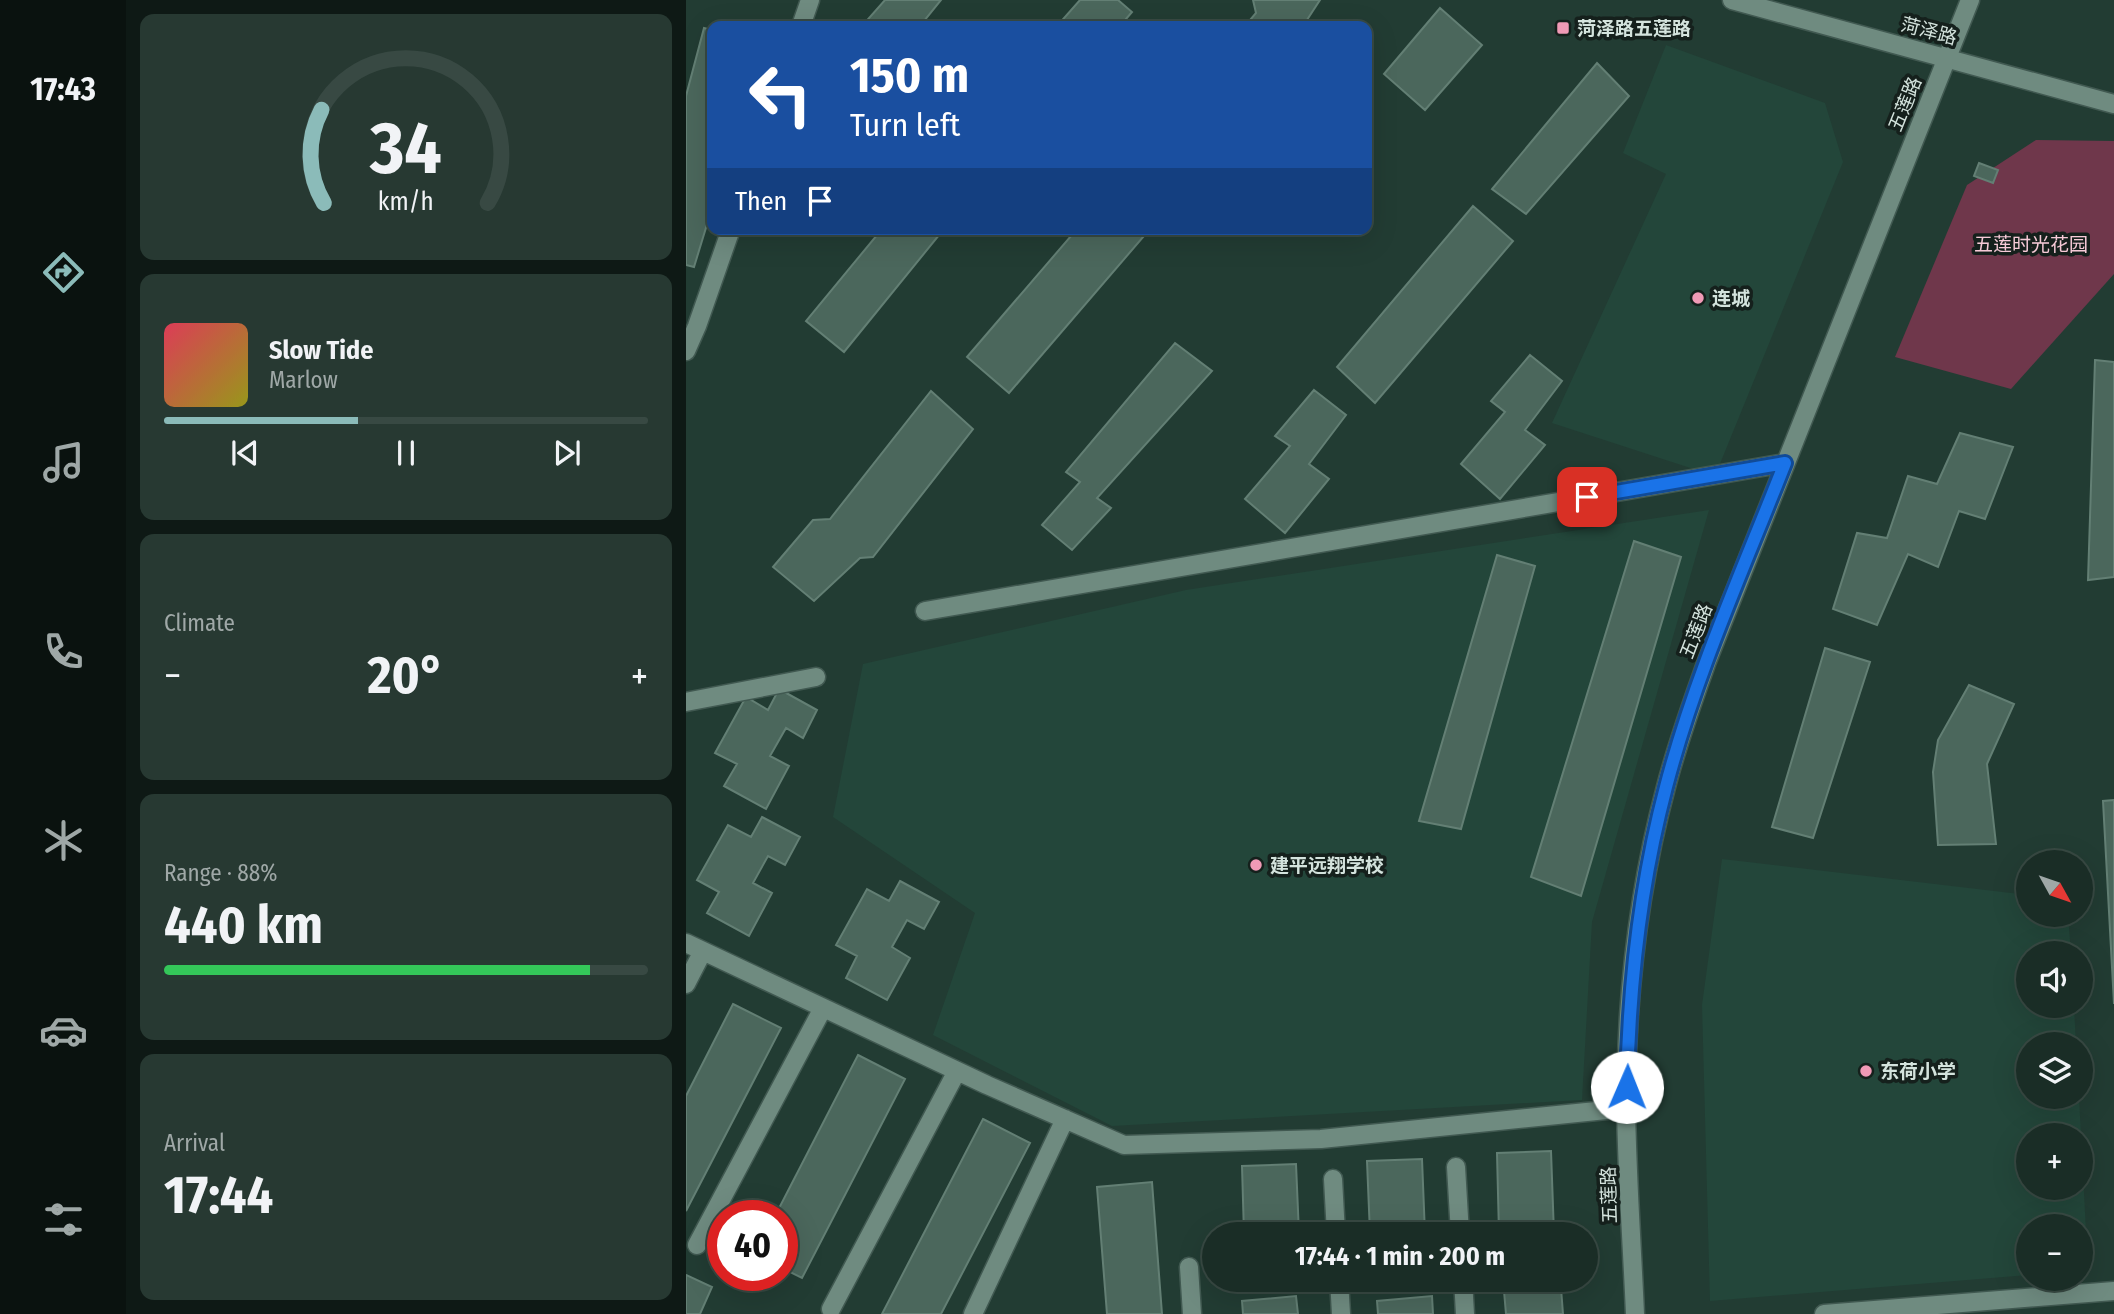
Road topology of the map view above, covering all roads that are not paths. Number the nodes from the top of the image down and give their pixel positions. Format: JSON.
{"nodes":[{"id":1,"x":810,"y":0,"type":"edge"},
{"id":2,"x":1732,"y":0,"type":"edge"},
{"id":3,"x":1970,"y":0,"type":"edge"},
{"id":4,"x":802,"y":21,"type":"edge"},
{"id":5,"x":1946,"y":58,"type":"junction"},
{"id":6,"x":2114,"y":104,"type":"edge"},
{"id":7,"x":728,"y":235,"type":"edge"},
{"id":8,"x":692,"y":324,"type":"edge"},
{"id":9,"x":686,"y":351,"type":"edge"},
{"id":10,"x":1785,"y":463,"type":"junction"},
{"id":11,"x":925,"y":611,"type":"dead end"},
{"id":12,"x":816,"y":677,"type":"dead end"},
{"id":13,"x":686,"y":702,"type":"edge"},
{"id":14,"x":686,"y":943,"type":"edge"},
{"id":15,"x":703,"y":951,"type":"junction"},
{"id":16,"x":686,"y":984,"type":"edge"},
{"id":17,"x":823,"y":1008,"type":"junction"},
{"id":18,"x":957,"y":1071,"type":"junction"},
{"id":19,"x":1626,"y":1108,"type":"junction"},
{"id":20,"x":1065,"y":1119,"type":"junction"},
{"id":21,"x":1456,"y":1167,"type":"dead end"},
{"id":22,"x":1333,"y":1179,"type":"dead end"},
{"id":23,"x":1335,"y":1222,"type":"edge"},
{"id":24,"x":1459,"y":1222,"type":"edge"},
{"id":25,"x":697,"y":1245,"type":"dead end"},
{"id":26,"x":1189,"y":1267,"type":"dead end"},
{"id":27,"x":2114,"y":1291,"type":"edge"},
{"id":28,"x":1340,"y":1292,"type":"edge"},
{"id":29,"x":1464,"y":1292,"type":"edge"},
{"id":30,"x":831,"y":1309,"type":"dead end"},
{"id":31,"x":973,"y":1314,"type":"edge"},
{"id":32,"x":1192,"y":1314,"type":"edge"},
{"id":33,"x":1341,"y":1314,"type":"edge"},
{"id":34,"x":1465,"y":1314,"type":"edge"},
{"id":35,"x":1635,"y":1314,"type":"edge"},
{"id":36,"x":1824,"y":1314,"type":"edge"}],
"edges":[{"from":1,"to":4,"type":"street"},
{"from":2,"to":5,"type":"street","name":"菏泽路"},
{"from":3,"to":5,"type":"street","name":"五莲路"},
{"from":5,"to":6,"type":"street","name":"菏泽路"},
{"from":5,"to":10,"type":"street","name":"五莲路"},
{"from":7,"to":8,"type":"street"},
{"from":8,"to":9,"type":"street"},
{"from":10,"to":11,"type":"street"},
{"from":10,"to":19,"type":"street","name":"五莲路"},
{"from":12,"to":13,"type":"street"},
{"from":14,"to":15,"type":"street"},
{"from":15,"to":16,"type":"street"},
{"from":15,"to":17,"type":"street"},
{"from":17,"to":18,"type":"street"},
{"from":17,"to":25,"type":"street"},
{"from":18,"to":20,"type":"street"},
{"from":18,"to":30,"type":"street"},
{"from":19,"to":20,"type":"street"},
{"from":19,"to":35,"type":"street","name":"五莲路"},
{"from":20,"to":31,"type":"street"},
{"from":21,"to":24,"type":"street"},
{"from":22,"to":23,"type":"street"},
{"from":26,"to":32,"type":"street"},
{"from":27,"to":36,"type":"street"},
{"from":28,"to":33,"type":"street"},
{"from":29,"to":34,"type":"street"}]}
